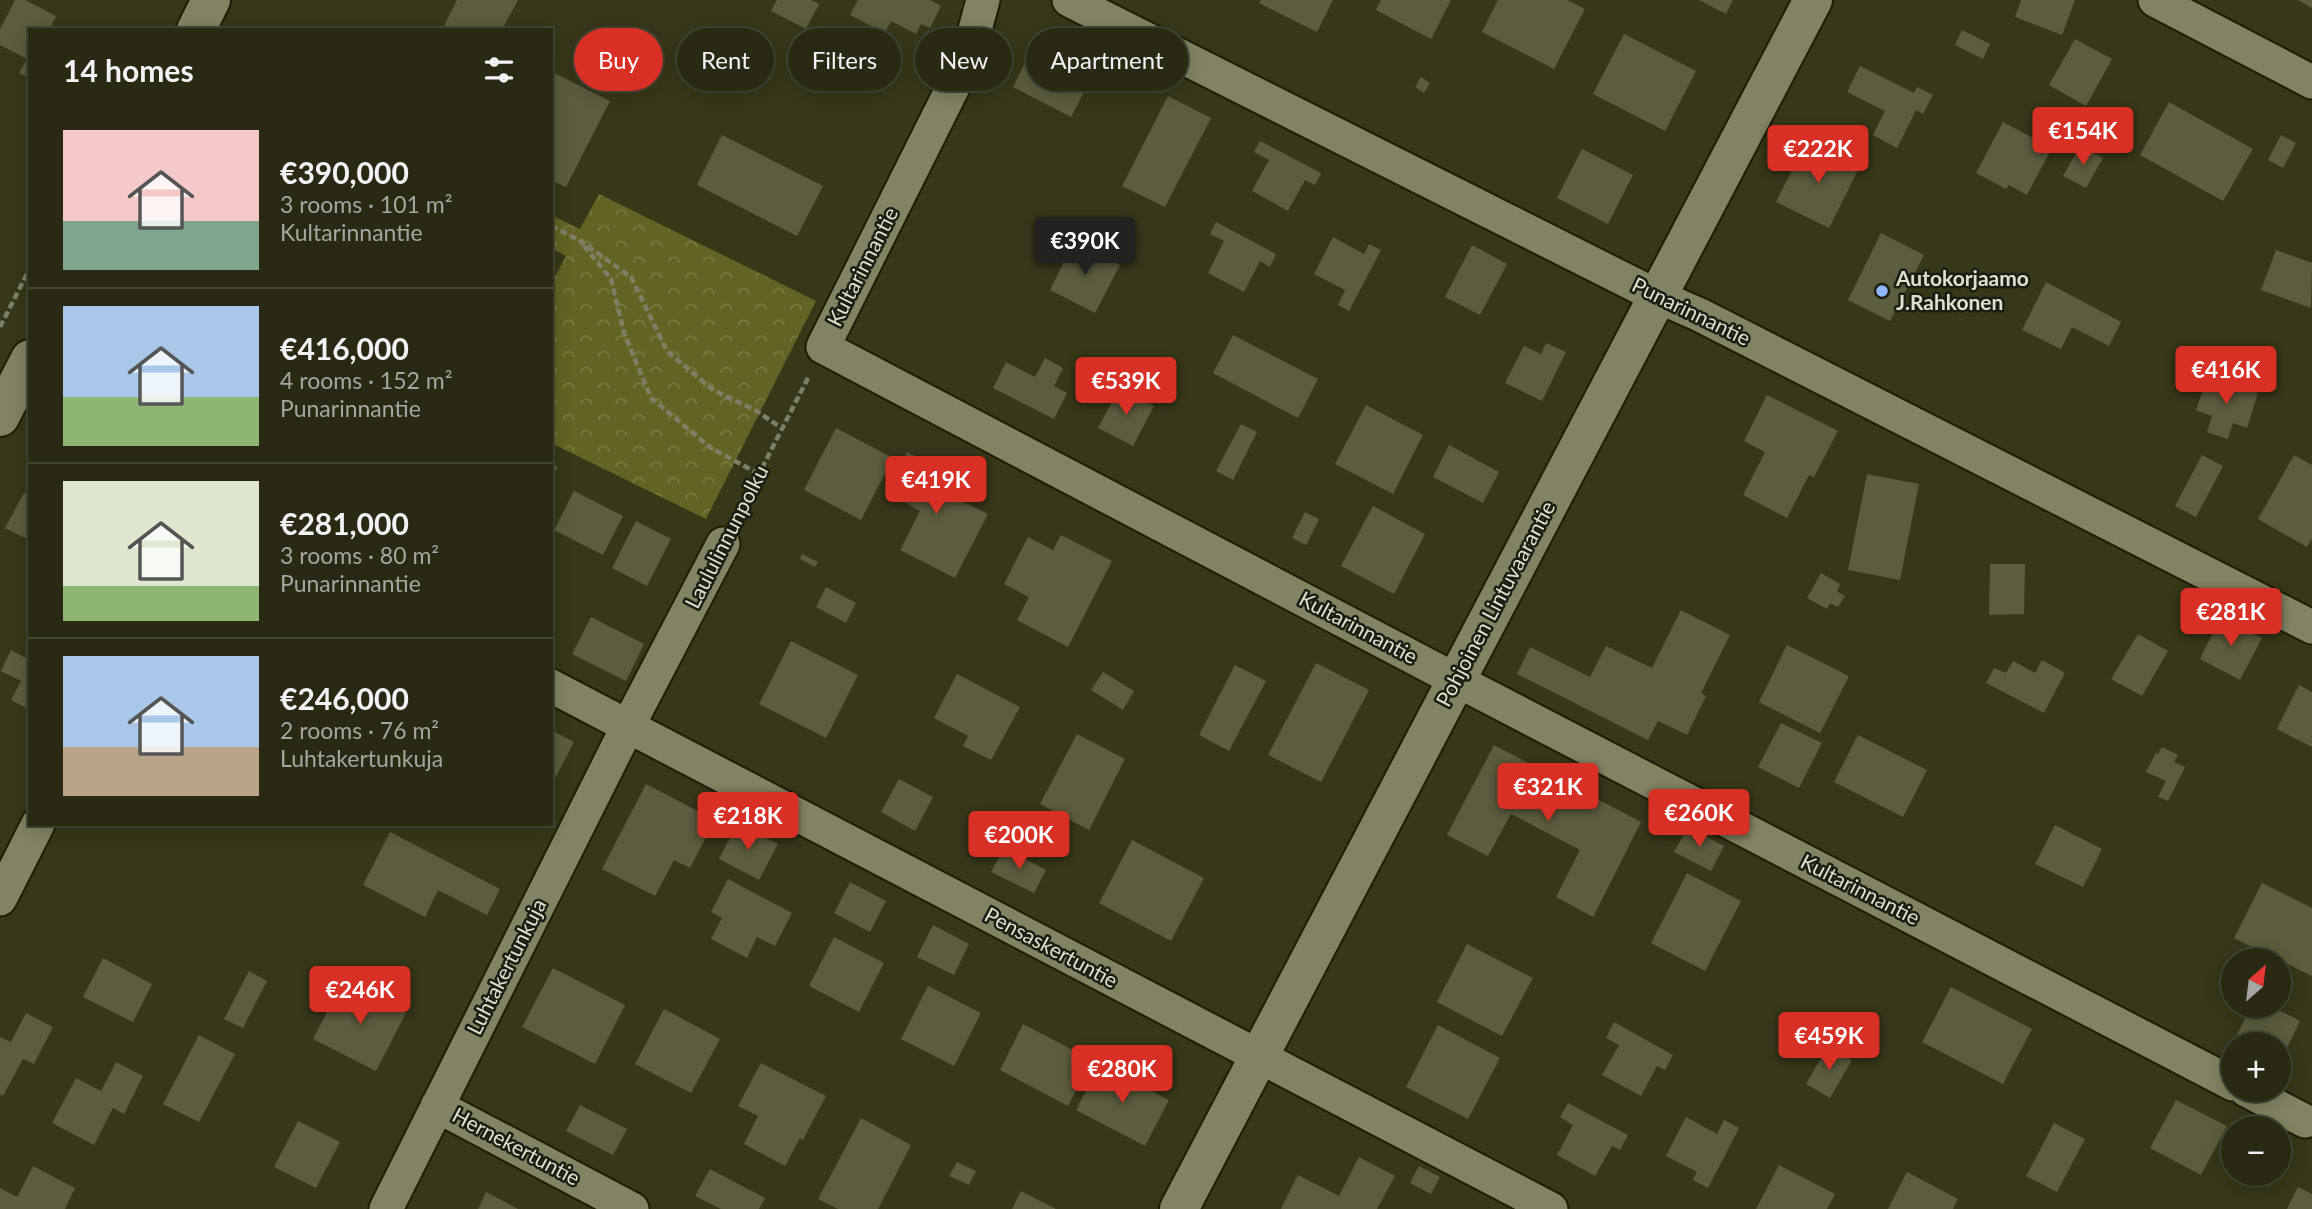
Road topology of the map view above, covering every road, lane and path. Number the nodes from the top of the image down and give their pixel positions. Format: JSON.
{"nodes":[{"id":1,"x":983,"y":0,"type":"edge"},
{"id":2,"x":1069,"y":0,"type":"edge"},
{"id":3,"x":1813,"y":0,"type":"edge"},
{"id":4,"x":2155,"y":0,"type":"edge"},
{"id":5,"x":2312,"y":82,"type":"edge"},
{"id":6,"x":553,"y":227,"type":"edge"},
{"id":7,"x":579,"y":240,"type":"junction"},
{"id":8,"x":28,"y":272,"type":"edge"},
{"id":9,"x":1657,"y":296,"type":"junction"},
{"id":10,"x":0,"y":327,"type":"edge"},
{"id":11,"x":823,"y":347,"type":"junction"},
{"id":12,"x":28,"y":363,"type":"edge"},
{"id":13,"x":0,"y":417,"type":"edge"},
{"id":14,"x":783,"y":429,"type":"junction"},
{"id":15,"x":759,"y":474,"type":"junction"},
{"id":16,"x":723,"y":544,"type":"joint"},
{"id":17,"x":2312,"y":628,"type":"edge"},
{"id":18,"x":1456,"y":680,"type":"junction"},
{"id":19,"x":553,"y":686,"type":"edge"},
{"id":20,"x":628,"y":726,"type":"junction"},
{"id":21,"x":37,"y":826,"type":"edge"},
{"id":22,"x":0,"y":899,"type":"edge"},
{"id":23,"x":1259,"y":1058,"type":"junction"},
{"id":24,"x":2221,"y":1078,"type":"edge"},
{"id":25,"x":2269,"y":1102,"type":"edge"},
{"id":26,"x":437,"y":1106,"type":"junction"},
{"id":27,"x":2305,"y":1121,"type":"dead end"},
{"id":28,"x":386,"y":1209,"type":"edge"},
{"id":29,"x":632,"y":1209,"type":"edge"},
{"id":30,"x":1179,"y":1209,"type":"edge"},
{"id":31,"x":1551,"y":1209,"type":"edge"}],
"edges":[{"from":1,"to":11,"type":"street","name":"Kultarinnantie"},
{"from":2,"to":9,"type":"street","name":"Punarinnantie"},
{"from":3,"to":9,"type":"street","name":"Pohjoinen Lintuvaarantie"},
{"from":4,"to":5,"type":"street"},
{"from":6,"to":7,"type":"path"},
{"from":7,"to":14,"type":"path"},
{"from":7,"to":15,"type":"path"},
{"from":8,"to":10,"type":"path"},
{"from":9,"to":17,"type":"street","name":"Punarinnantie"},
{"from":9,"to":18,"type":"street","name":"Pohjoinen Lintuvaarantie"},
{"from":11,"to":14,"type":"path","name":"Laululinnunpolku"},
{"from":11,"to":18,"type":"street","name":"Kultarinnantie"},
{"from":12,"to":13,"type":"street"},
{"from":14,"to":15,"type":"path","name":"Laululinnunpolku"},
{"from":15,"to":16,"type":"path","name":"Laululinnunpolku"},
{"from":16,"to":20,"type":"street","name":"Laululinnunpolku"},
{"from":18,"to":23,"type":"street","name":"Pohjoinen Lintuvaarantie"},
{"from":18,"to":24,"type":"street","name":"Kultarinnantie"},
{"from":19,"to":20,"type":"street","name":"Pensaskertuntie"},
{"from":20,"to":23,"type":"street","name":"Pensaskertuntie"},
{"from":20,"to":26,"type":"street","name":"Luhtakertunkuja"},
{"from":21,"to":22,"type":"street"},
{"from":23,"to":30,"type":"street","name":"Pohjoinen Lintuvaarantie"},
{"from":23,"to":31,"type":"street","name":"Pensaskertuntie"},
{"from":25,"to":27,"type":"street"},
{"from":26,"to":28,"type":"street","name":"Luhtakertunkuja"},
{"from":26,"to":29,"type":"street","name":"Hernekertuntie"}]}
